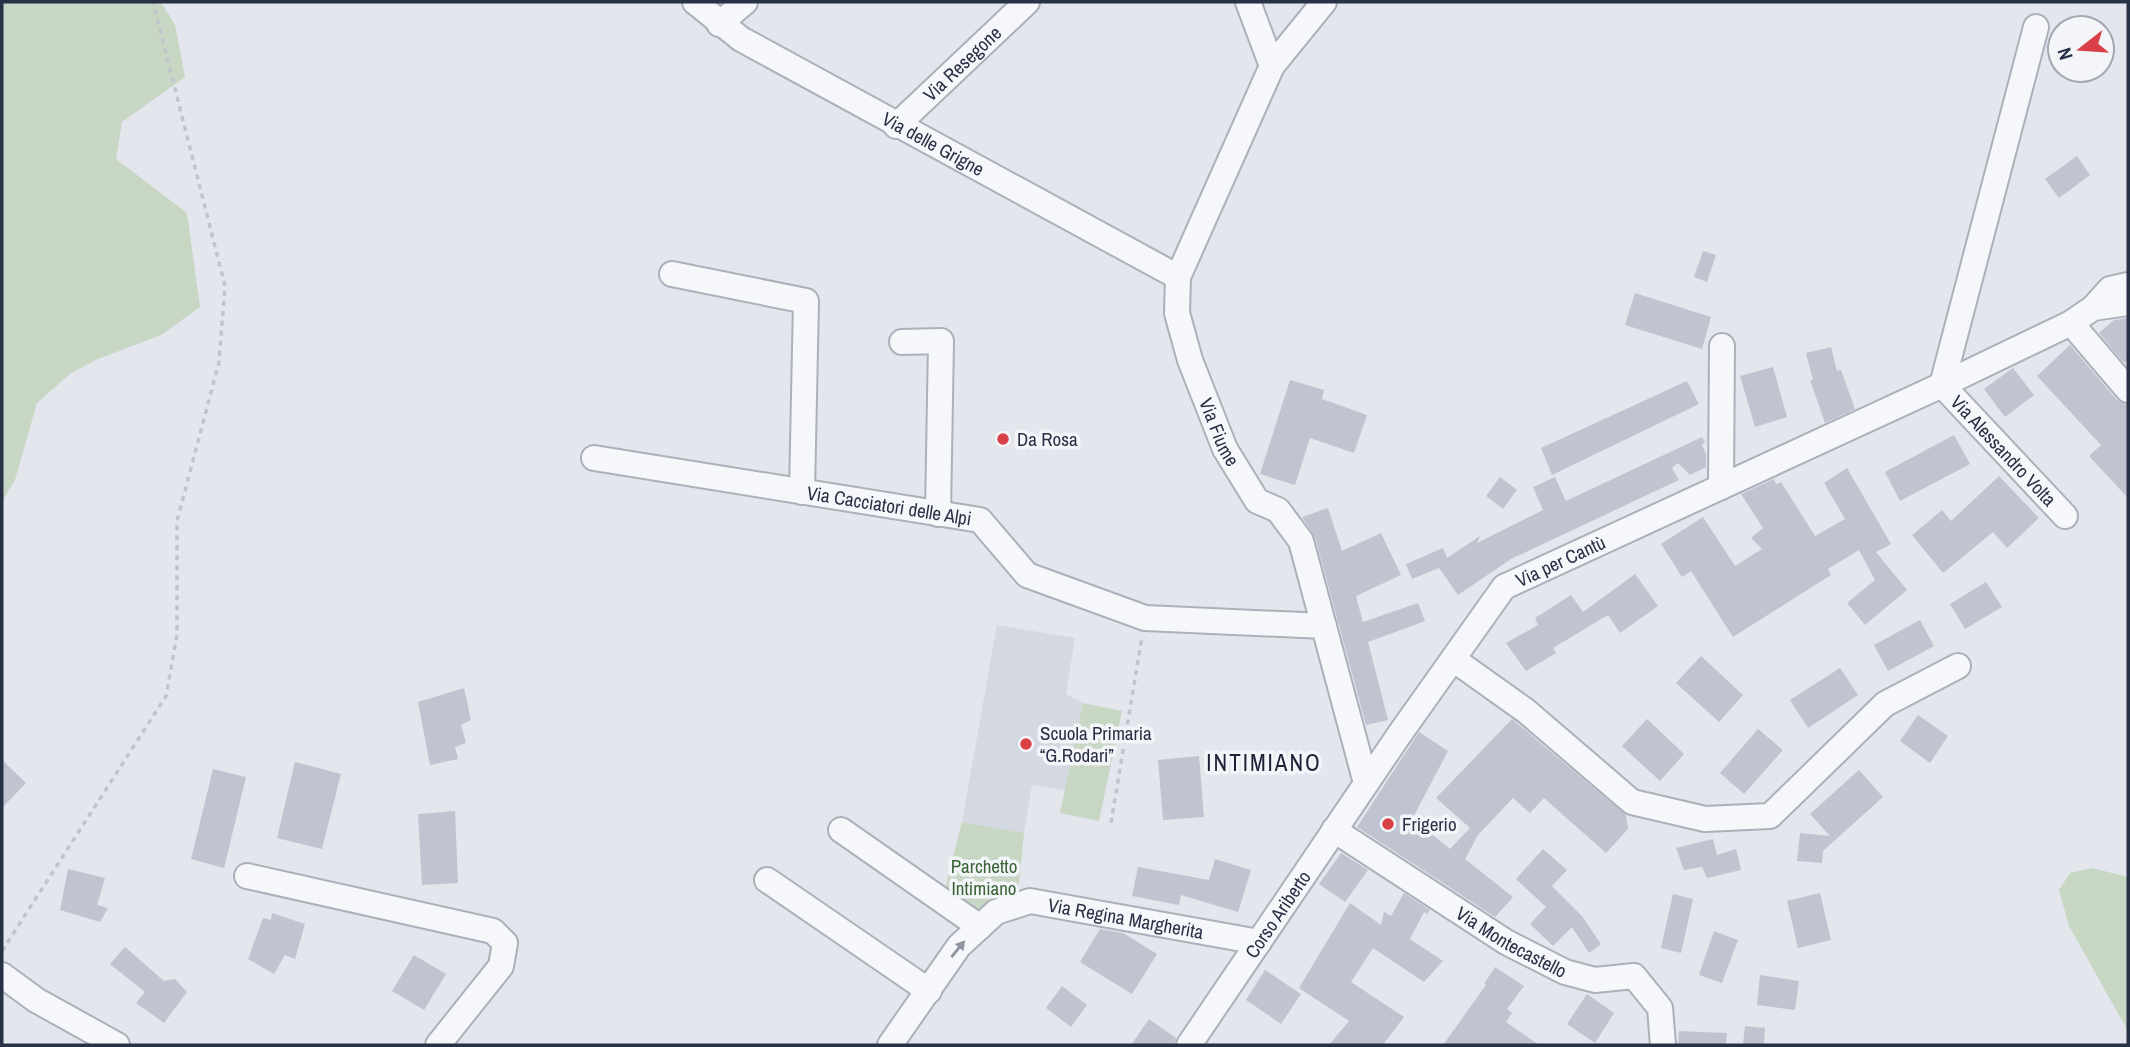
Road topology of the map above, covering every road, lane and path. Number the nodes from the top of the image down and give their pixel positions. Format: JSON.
{"nodes":[{"id":1,"x":153,"y":2,"type":"edge"},
{"id":2,"x":695,"y":2,"type":"edge"},
{"id":3,"x":745,"y":2,"type":"edge"},
{"id":4,"x":1027,"y":2,"type":"edge"},
{"id":5,"x":1248,"y":2,"type":"edge"},
{"id":6,"x":1324,"y":2,"type":"edge"},
{"id":7,"x":719,"y":24,"type":"junction"},
{"id":8,"x":2036,"y":27,"type":"dead end"},
{"id":9,"x":1272,"y":66,"type":"junction"},
{"id":10,"x":896,"y":126,"type":"junction"},
{"id":11,"x":672,"y":274,"type":"dead end"},
{"id":12,"x":1178,"y":277,"type":"junction"},
{"id":13,"x":2128,"y":285,"type":"edge"},
{"id":14,"x":2128,"y":303,"type":"edge"},
{"id":15,"x":2093,"y":308,"type":"junction"},
{"id":16,"x":2071,"y":323,"type":"junction"},
{"id":17,"x":902,"y":342,"type":"dead end"},
{"id":18,"x":1722,"y":346,"type":"dead end"},
{"id":19,"x":1942,"y":385,"type":"junction"},
{"id":20,"x":2128,"y":390,"type":"edge"},
{"id":21,"x":594,"y":458,"type":"dead end"},
{"id":22,"x":1721,"y":487,"type":"junction"},
{"id":23,"x":802,"y":492,"type":"junction"},
{"id":24,"x":938,"y":514,"type":"junction"},
{"id":25,"x":2065,"y":516,"type":"dead end"},
{"id":26,"x":1145,"y":618,"type":"junction"},
{"id":27,"x":1324,"y":626,"type":"junction"},
{"id":28,"x":1452,"y":659,"type":"junction"},
{"id":29,"x":1958,"y":666,"type":"dead end"},
{"id":30,"x":1366,"y":783,"type":"junction"},
{"id":31,"x":1111,"y":823,"type":"dead end"},
{"id":32,"x":841,"y":830,"type":"dead end"},
{"id":33,"x":1334,"y":830,"type":"junction"},
{"id":34,"x":247,"y":876,"type":"dead end"},
{"id":35,"x":767,"y":880,"type":"dead end"},
{"id":36,"x":980,"y":927,"type":"junction"},
{"id":37,"x":1259,"y":942,"type":"junction"},
{"id":38,"x":2,"y":951,"type":"edge"},
{"id":39,"x":2,"y":976,"type":"edge"},
{"id":40,"x":929,"y":991,"type":"junction"},
{"id":41,"x":117,"y":1045,"type":"edge"},
{"id":42,"x":438,"y":1045,"type":"edge"},
{"id":43,"x":890,"y":1045,"type":"edge"},
{"id":44,"x":1189,"y":1045,"type":"edge"},
{"id":45,"x":1663,"y":1045,"type":"edge"}],
"edges":[{"from":1,"to":38,"type":"path"},
{"from":2,"to":7,"type":"street","name":"Via delle Grigne"},
{"from":3,"to":7,"type":"street"},
{"from":4,"to":10,"type":"street","name":"Via Resegone"},
{"from":5,"to":9,"type":"street"},
{"from":6,"to":9,"type":"street","name":"Via Fiume"},
{"from":7,"to":10,"type":"street","name":"Via delle Grigne"},
{"from":8,"to":19,"type":"street"},
{"from":9,"to":12,"type":"street","name":"Via Fiume"},
{"from":10,"to":12,"type":"street","name":"Via delle Grigne"},
{"from":11,"to":23,"type":"street"},
{"from":12,"to":27,"type":"street","name":"Via Fiume"},
{"from":13,"to":15,"type":"street"},
{"from":14,"to":15,"type":"street","name":"Via per Cantù"},
{"from":15,"to":16,"type":"street","name":"Via per Cantù"},
{"from":16,"to":19,"type":"street","name":"Via per Cantù"},
{"from":16,"to":20,"type":"street"},
{"from":17,"to":24,"type":"street"},
{"from":18,"to":22,"type":"street"},
{"from":19,"to":22,"type":"street","name":"Via per Cantù"},
{"from":19,"to":25,"type":"street","name":"Via Alessandro Volta"},
{"from":21,"to":23,"type":"street","name":"Via Cacciatori delle Alpi"},
{"from":22,"to":28,"type":"street","name":"Via per Cantù"},
{"from":23,"to":24,"type":"street","name":"Via Cacciatori delle Alpi"},
{"from":24,"to":26,"type":"street","name":"Via Cacciatori delle Alpi"},
{"from":26,"to":27,"type":"street","name":"Via Cacciatori delle Alpi"},
{"from":26,"to":31,"type":"path"},
{"from":27,"to":30,"type":"street","name":"Via Fiume"},
{"from":28,"to":29,"type":"street"},
{"from":28,"to":30,"type":"street","name":"Via per Cantù"},
{"from":30,"to":33,"type":"street","name":"Corso Ariberto"},
{"from":32,"to":36,"type":"street"},
{"from":33,"to":37,"type":"street","name":"Corso Ariberto"},
{"from":33,"to":45,"type":"street","name":"Via Montecastello"},
{"from":34,"to":42,"type":"street"},
{"from":35,"to":40,"type":"street"},
{"from":36,"to":37,"type":"street","name":"Via Regina Margherita"},
{"from":40,"to":36,"type":"street","name":"Via Regina Margherita","one_way":true},
{"from":37,"to":44,"type":"street","name":"Corso Ariberto"},
{"from":39,"to":41,"type":"street"},
{"from":40,"to":43,"type":"street","name":"Via Regina Margherita"}]}
